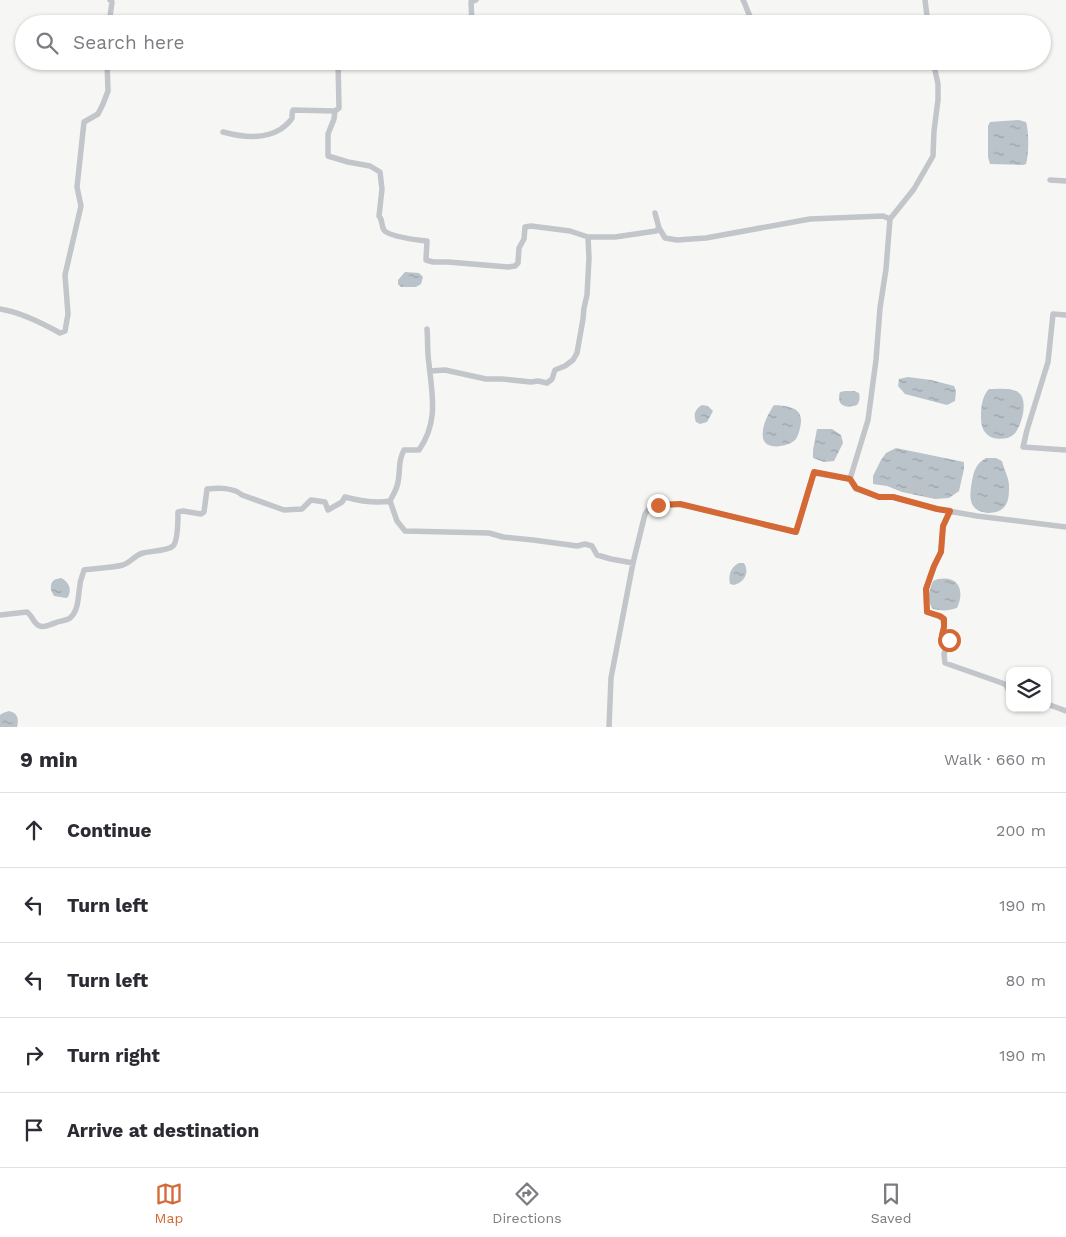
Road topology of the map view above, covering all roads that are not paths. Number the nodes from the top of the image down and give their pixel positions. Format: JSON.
{"nodes":[{"id":1,"x":110,"y":0,"type":"edge"},
{"id":2,"x":476,"y":0,"type":"edge"},
{"id":3,"x":744,"y":0,"type":"edge"},
{"id":4,"x":925,"y":0,"type":"edge"},
{"id":5,"x":110,"y":15,"type":"edge"},
{"id":6,"x":472,"y":15,"type":"edge"},
{"id":7,"x":749,"y":15,"type":"edge"},
{"id":8,"x":927,"y":15,"type":"edge"},
{"id":9,"x":107,"y":70,"type":"edge"},
{"id":10,"x":338,"y":70,"type":"edge"},
{"id":11,"x":935,"y":70,"type":"edge"},
{"id":12,"x":335,"y":111,"type":"junction"},
{"id":13,"x":223,"y":132,"type":"dead end"},
{"id":14,"x":1050,"y":180,"type":"dead end"},
{"id":15,"x":1066,"y":180,"type":"edge"},
{"id":16,"x":656,"y":213,"type":"dead end"},
{"id":17,"x":890,"y":219,"type":"junction"},
{"id":18,"x":659,"y":228,"type":"junction"},
{"id":19,"x":588,"y":237,"type":"junction"},
{"id":20,"x":0,"y":309,"type":"edge"},
{"id":21,"x":1066,"y":315,"type":"edge"},
{"id":22,"x":427,"y":329,"type":"dead end"},
{"id":23,"x":430,"y":371,"type":"junction"},
{"id":24,"x":1066,"y":450,"type":"edge"},
{"id":25,"x":850,"y":479,"type":"junction"},
{"id":26,"x":390,"y":501,"type":"junction"},
{"id":27,"x":950,"y":511,"type":"junction"},
{"id":28,"x":1066,"y":527,"type":"edge"},
{"id":29,"x":633,"y":563,"type":"junction"},
{"id":30,"x":0,"y":615,"type":"edge"},
{"id":31,"x":1006,"y":685,"type":"edge"},
{"id":32,"x":1051,"y":705,"type":"edge"},
{"id":33,"x":1066,"y":711,"type":"edge"},
{"id":34,"x":610,"y":727,"type":"edge"}],
"edges":[{"from":1,"to":5,"type":"street"},
{"from":2,"to":6,"type":"street"},
{"from":3,"to":7,"type":"street"},
{"from":4,"to":8,"type":"street"},
{"from":9,"to":20,"type":"street"},
{"from":10,"to":12,"type":"street"},
{"from":11,"to":17,"type":"street"},
{"from":12,"to":13,"type":"street"},
{"from":12,"to":19,"type":"street"},
{"from":14,"to":15,"type":"street"},
{"from":16,"to":18,"type":"street"},
{"from":17,"to":18,"type":"street"},
{"from":17,"to":25,"type":"street"},
{"from":18,"to":19,"type":"street"},
{"from":19,"to":23,"type":"street"},
{"from":21,"to":24,"type":"street"},
{"from":22,"to":23,"type":"street"},
{"from":23,"to":26,"type":"street"},
{"from":25,"to":27,"type":"street"},
{"from":25,"to":29,"type":"street"},
{"from":26,"to":29,"type":"street"},
{"from":26,"to":30,"type":"street"},
{"from":27,"to":28,"type":"street"},
{"from":27,"to":31,"type":"street"},
{"from":29,"to":34,"type":"street"},
{"from":32,"to":33,"type":"street"}]}
